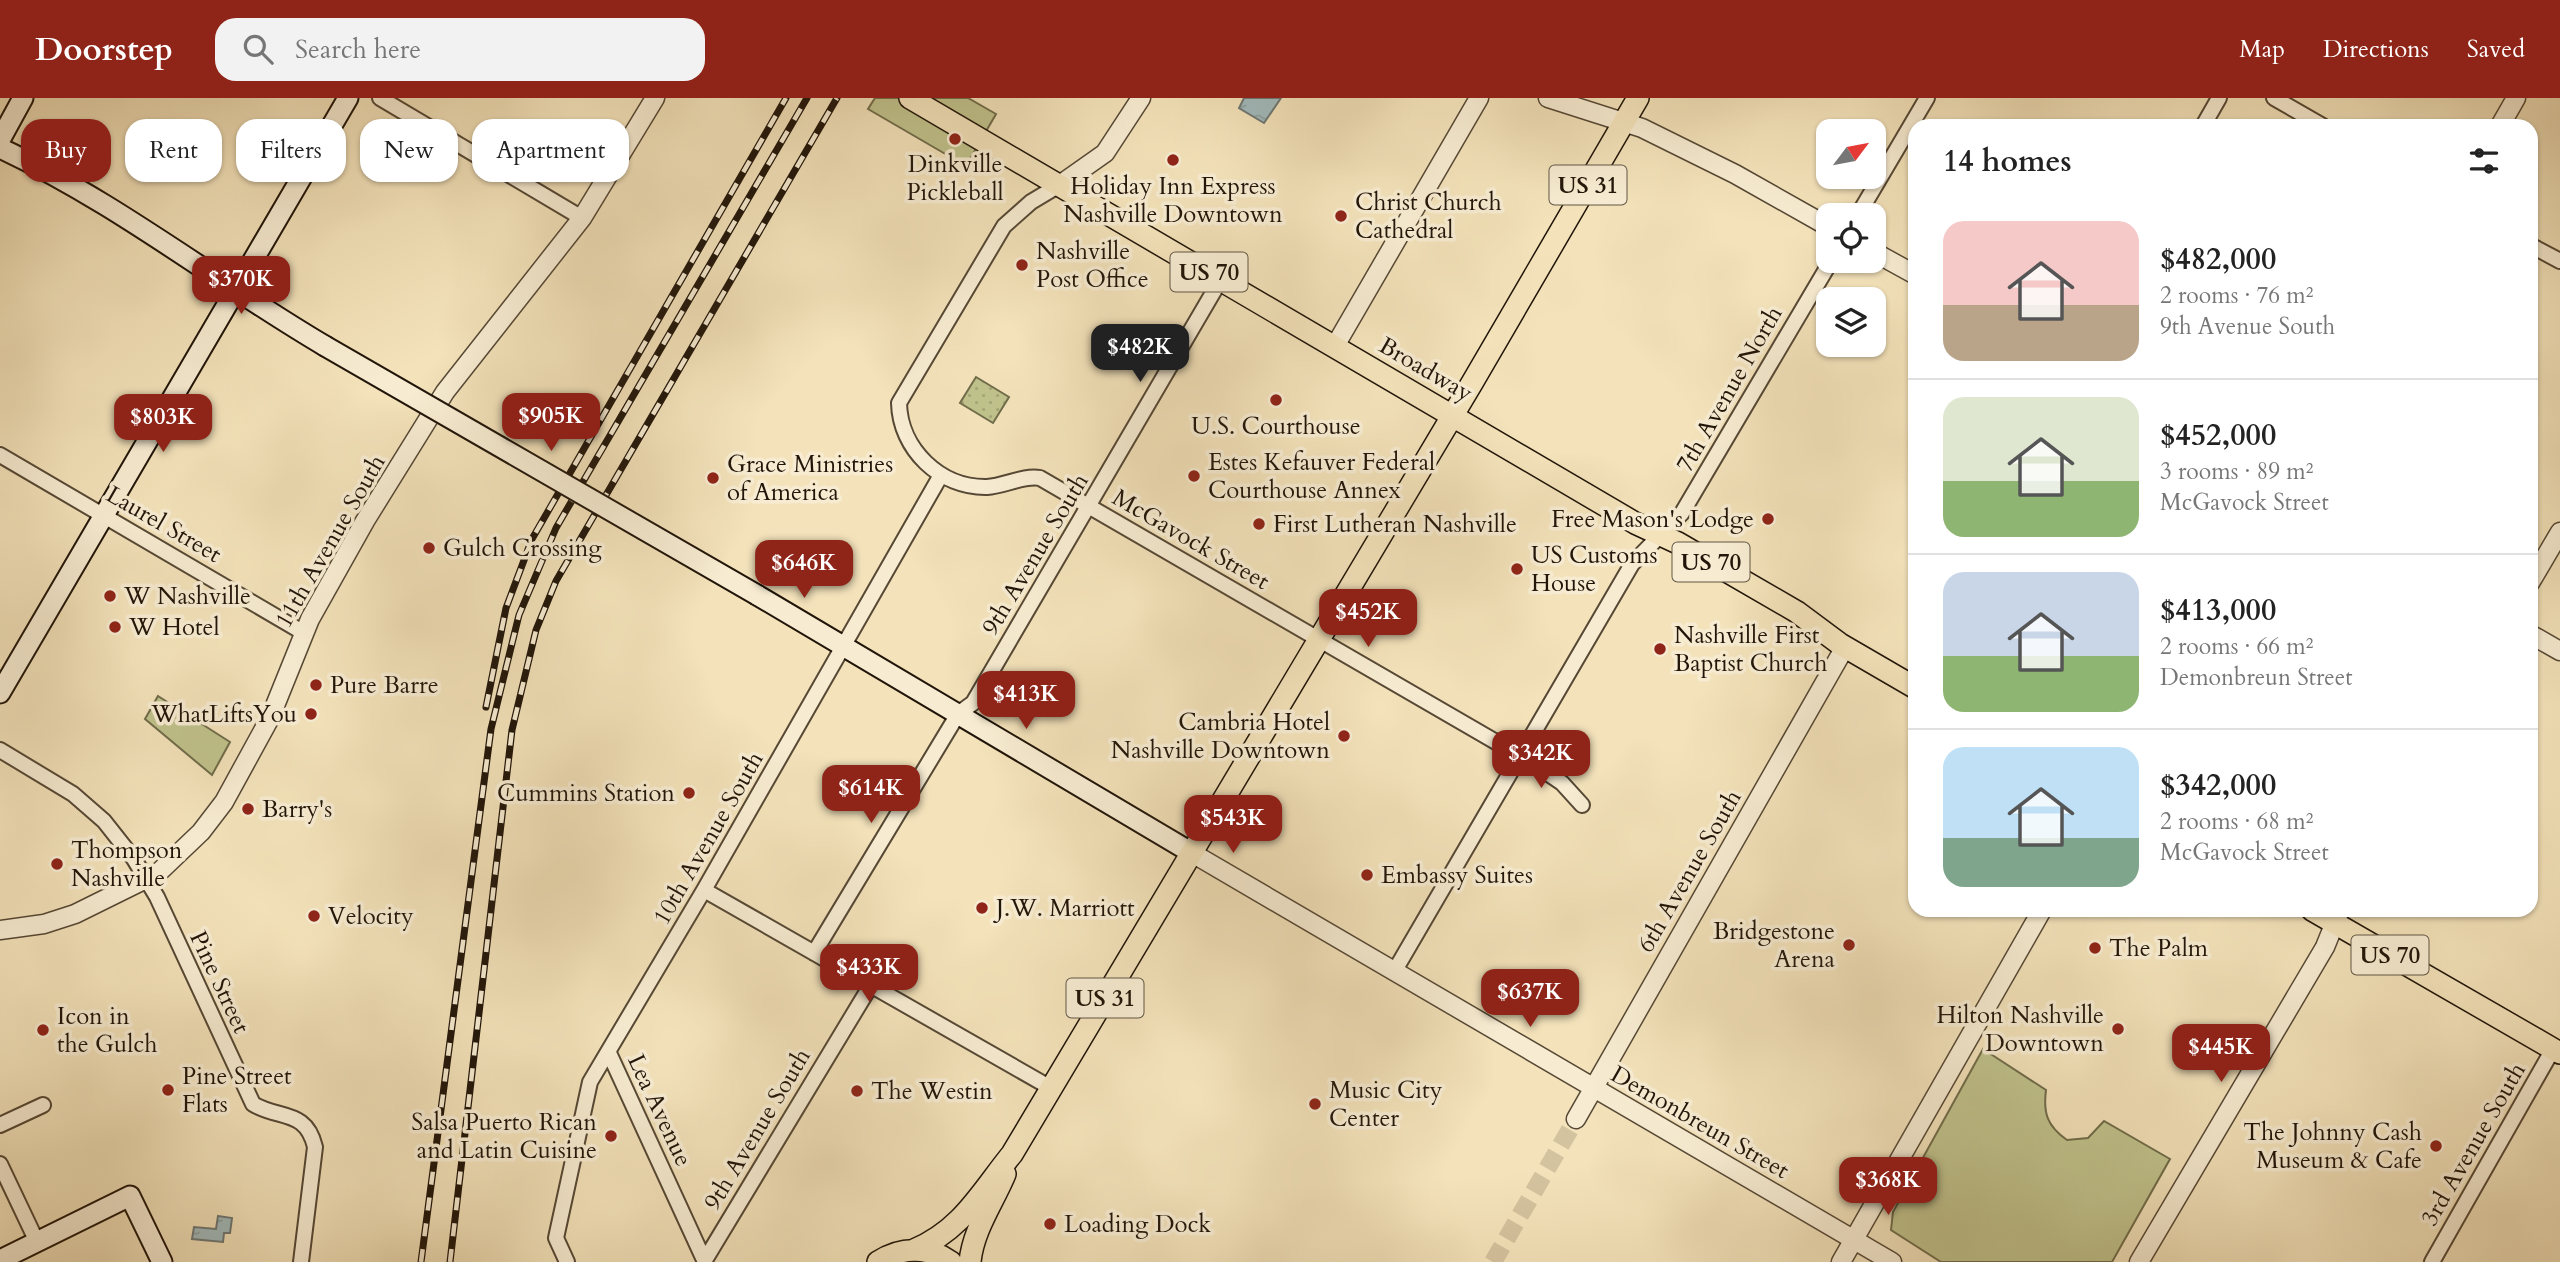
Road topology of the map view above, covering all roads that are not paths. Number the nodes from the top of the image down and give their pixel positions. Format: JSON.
{"nodes":[{"id":1,"x":23,"y":98,"type":"edge"},
{"id":2,"x":348,"y":98,"type":"edge"},
{"id":3,"x":380,"y":98,"type":"edge"},
{"id":4,"x":655,"y":98,"type":"edge"},
{"id":5,"x":910,"y":98,"type":"edge"},
{"id":6,"x":1142,"y":98,"type":"edge"},
{"id":7,"x":1479,"y":98,"type":"edge"},
{"id":8,"x":1548,"y":98,"type":"edge"},
{"id":9,"x":1638,"y":98,"type":"edge"},
{"id":10,"x":1927,"y":98,"type":"edge"},
{"id":11,"x":2219,"y":98,"type":"edge"},
{"id":12,"x":2274,"y":98,"type":"edge"},
{"id":13,"x":2516,"y":98,"type":"edge"},
{"id":14,"x":1915,"y":119,"type":"edge"},
{"id":15,"x":2207,"y":119,"type":"edge"},
{"id":16,"x":2311,"y":119,"type":"edge"},
{"id":17,"x":2504,"y":119,"type":"edge"},
{"id":18,"x":1625,"y":120,"type":"junction"},
{"id":19,"x":1908,"y":130,"type":"edge"},
{"id":20,"x":0,"y":140,"type":"edge"},
{"id":21,"x":0,"y":148,"type":"edge"},
{"id":22,"x":1061,"y":184,"type":"junction"},
{"id":23,"x":1865,"y":203,"type":"edge"},
{"id":24,"x":582,"y":218,"type":"junction"},
{"id":25,"x":1816,"y":220,"type":"edge"},
{"id":26,"x":2538,"y":249,"type":"edge"},
{"id":27,"x":1886,"y":259,"type":"edge"},
{"id":28,"x":2560,"y":261,"type":"edge"},
{"id":29,"x":1908,"y":271,"type":"edge"},
{"id":30,"x":1824,"y":273,"type":"edge"},
{"id":31,"x":1220,"y":279,"type":"junction"},
{"id":32,"x":233,"y":290,"type":"junction"},
{"id":33,"x":1335,"y":346,"type":"junction"},
{"id":34,"x":1453,"y":415,"type":"junction"},
{"id":35,"x":0,"y":455,"type":"edge"},
{"id":36,"x":941,"y":475,"type":"junction"},
{"id":37,"x":1089,"y":507,"type":"junction"},
{"id":38,"x":105,"y":515,"type":"junction"},
{"id":39,"x":2560,"y":532,"type":"edge"},
{"id":40,"x":1660,"y":534,"type":"junction"},
{"id":41,"x":2538,"y":569,"type":"edge"},
{"id":42,"x":304,"y":633,"type":"junction"},
{"id":43,"x":2538,"y":639,"type":"edge"},
{"id":44,"x":1318,"y":640,"type":"junction"},
{"id":45,"x":844,"y":646,"type":"junction"},
{"id":46,"x":1845,"y":647,"type":"junction"},
{"id":47,"x":2560,"y":651,"type":"edge"},
{"id":48,"x":1908,"y":684,"type":"edge"},
{"id":49,"x":0,"y":693,"type":"edge"},
{"id":50,"x":958,"y":714,"type":"junction"},
{"id":51,"x":0,"y":750,"type":"edge"},
{"id":52,"x":1518,"y":755,"type":"junction"},
{"id":53,"x":1582,"y":805,"type":"dead end"},
{"id":54,"x":1192,"y":853,"type":"junction"},
{"id":55,"x":146,"y":879,"type":"junction"},
{"id":56,"x":705,"y":890,"type":"junction"},
{"id":57,"x":2038,"y":917,"type":"edge"},
{"id":58,"x":2338,"y":917,"type":"edge"},
{"id":59,"x":0,"y":930,"type":"edge"},
{"id":60,"x":814,"y":953,"type":"junction"},
{"id":61,"x":1394,"y":972,"type":"junction"},
{"id":62,"x":871,"y":985,"type":"junction"},
{"id":63,"x":2558,"y":1046,"type":"edge"},
{"id":64,"x":609,"y":1053,"type":"junction"},
{"id":65,"x":1051,"y":1088,"type":"junction"},
{"id":66,"x":1594,"y":1088,"type":"junction"},
{"id":67,"x":43,"y":1105,"type":"dead end"},
{"id":68,"x":1576,"y":1119,"type":"tunnel mouth"},
{"id":69,"x":0,"y":1125,"type":"edge"},
{"id":70,"x":1012,"y":1154,"type":"junction"},
{"id":71,"x":0,"y":1164,"type":"edge"},
{"id":72,"x":1853,"y":1240,"type":"junction"},
{"id":73,"x":37,"y":1242,"type":"junction"},
{"id":74,"x":914,"y":1250,"type":"junction"},
{"id":75,"x":0,"y":1260,"type":"edge"},
{"id":76,"x":705,"y":1261,"type":"edge"},
{"id":77,"x":162,"y":1262,"type":"edge"},
{"id":78,"x":301,"y":1262,"type":"edge"},
{"id":79,"x":566,"y":1262,"type":"edge"},
{"id":80,"x":878,"y":1262,"type":"edge"},
{"id":81,"x":951,"y":1262,"type":"edge"},
{"id":82,"x":970,"y":1262,"type":"edge"},
{"id":83,"x":1840,"y":1262,"type":"edge"},
{"id":84,"x":1892,"y":1262,"type":"edge"},
{"id":85,"x":2139,"y":1262,"type":"edge"},
{"id":86,"x":2432,"y":1262,"type":"edge"}],
"edges":[{"from":1,"to":20,"type":"main road"},
{"from":2,"to":32,"type":"main road"},
{"from":3,"to":24,"type":"street"},
{"from":4,"to":24,"type":"street","name":"11th Avenue South"},
{"from":5,"to":22,"type":"main road","name":"Broadway","number":"US 70"},
{"from":6,"to":22,"type":"street"},
{"from":7,"to":33,"type":"street"},
{"from":8,"to":18,"type":"street"},
{"from":9,"to":18,"type":"main road","number":"US 31"},
{"from":10,"to":14,"type":"street"},
{"from":11,"to":15,"type":"street"},
{"from":12,"to":16,"type":"street"},
{"from":13,"to":17,"type":"street"},
{"from":18,"to":25,"type":"street"},
{"from":18,"to":34,"type":"main road","number":"US 31"},
{"from":19,"to":23,"type":"street"},
{"from":21,"to":32,"type":"main road","name":"Demonbreun Street"},
{"from":22,"to":31,"type":"main road","name":"Broadway","number":"US 70"},
{"from":22,"to":36,"type":"street"},
{"from":24,"to":42,"type":"street","name":"11th Avenue South"},
{"from":26,"to":28,"type":"street"},
{"from":27,"to":29,"type":"street"},
{"from":30,"to":40,"type":"street","name":"7th Avenue North"},
{"from":31,"to":33,"type":"main road","name":"Broadway","number":"US 70"},
{"from":31,"to":37,"type":"street","name":"9th Avenue South"},
{"from":32,"to":38,"type":"main road"},
{"from":32,"to":45,"type":"main road","name":"Demonbreun Street","bridge":true},
{"from":33,"to":34,"type":"main road","name":"Broadway","number":"US 70"},
{"from":34,"to":40,"type":"main road","name":"Broadway","number":"US 70"},
{"from":34,"to":44,"type":"main road","number":"US 31"},
{"from":35,"to":38,"type":"street","name":"Laurel Street"},
{"from":36,"to":37,"type":"street","name":"McGavock Street"},
{"from":36,"to":45,"type":"street","name":"10th Avenue South"},
{"from":37,"to":44,"type":"street","name":"McGavock Street"},
{"from":37,"to":50,"type":"street","name":"9th Avenue South"},
{"from":38,"to":42,"type":"street","name":"Laurel Street"},
{"from":38,"to":49,"type":"main road"},
{"from":39,"to":41,"type":"street"},
{"from":40,"to":46,"type":"main road","name":"Broadway","number":"US 70"},
{"from":40,"to":52,"type":"street","name":"7th Avenue North"},
{"from":42,"to":55,"type":"street","name":"11th Avenue South"},
{"from":43,"to":47,"type":"street"},
{"from":44,"to":52,"type":"street","name":"McGavock Street"},
{"from":44,"to":54,"type":"main road","number":"US 31"},
{"from":45,"to":50,"type":"main road","name":"Demonbreun Street"},
{"from":45,"to":56,"type":"street","name":"10th Avenue South"},
{"from":46,"to":48,"type":"main road","name":"Broadway","number":"US 70"},
{"from":46,"to":66,"type":"street","name":"6th Avenue South"},
{"from":50,"to":54,"type":"main road","name":"Demonbreun Street"},
{"from":50,"to":60,"type":"street","name":"9th Avenue South"},
{"from":51,"to":55,"type":"street","name":"Pine Street"},
{"from":52,"to":53,"type":"street","name":"McGavock Street"},
{"from":52,"to":61,"type":"street","name":"7th Avenue North"},
{"from":54,"to":61,"type":"street","name":"Demonbreun Street"},
{"from":54,"to":65,"type":"main road","number":"US 31"},
{"from":55,"to":59,"type":"street","name":"11th Avenue South"},
{"from":55,"to":78,"type":"street","name":"Pine Street"},
{"from":56,"to":60,"type":"street"},
{"from":56,"to":64,"type":"street","name":"10th Avenue South"},
{"from":57,"to":72,"type":"street"},
{"from":58,"to":63,"type":"main road","number":"US 70"},
{"from":58,"to":85,"type":"street"},
{"from":60,"to":62,"type":"street"},
{"from":61,"to":66,"type":"street","name":"Demonbreun Street"},
{"from":62,"to":65,"type":"street"},
{"from":62,"to":76,"type":"street","name":"9th Avenue South"},
{"from":63,"to":86,"type":"street","name":"3rd Avenue South"},
{"from":64,"to":76,"type":"street","name":"Lea Avenue"},
{"from":64,"to":79,"type":"street","name":"10th Avenue South"},
{"from":65,"to":70,"type":"main road","number":"US 31"},
{"from":66,"to":68,"type":"street","name":"6th Avenue South"},
{"from":66,"to":72,"type":"street","name":"Demonbreun Street"},
{"from":67,"to":69,"type":"street"},
{"from":70,"to":74,"type":"main road","number":"US 31"},
{"from":70,"to":82,"type":"main road","number":"US 31"},
{"from":71,"to":73,"type":"street"},
{"from":72,"to":83,"type":"street"},
{"from":72,"to":84,"type":"street","name":"Demonbreun Street"},
{"from":73,"to":75,"type":"main road"},
{"from":73,"to":77,"type":"main road"},
{"from":74,"to":80,"type":"main road","number":"US 31"},
{"from":74,"to":81,"type":"main road"}]}
